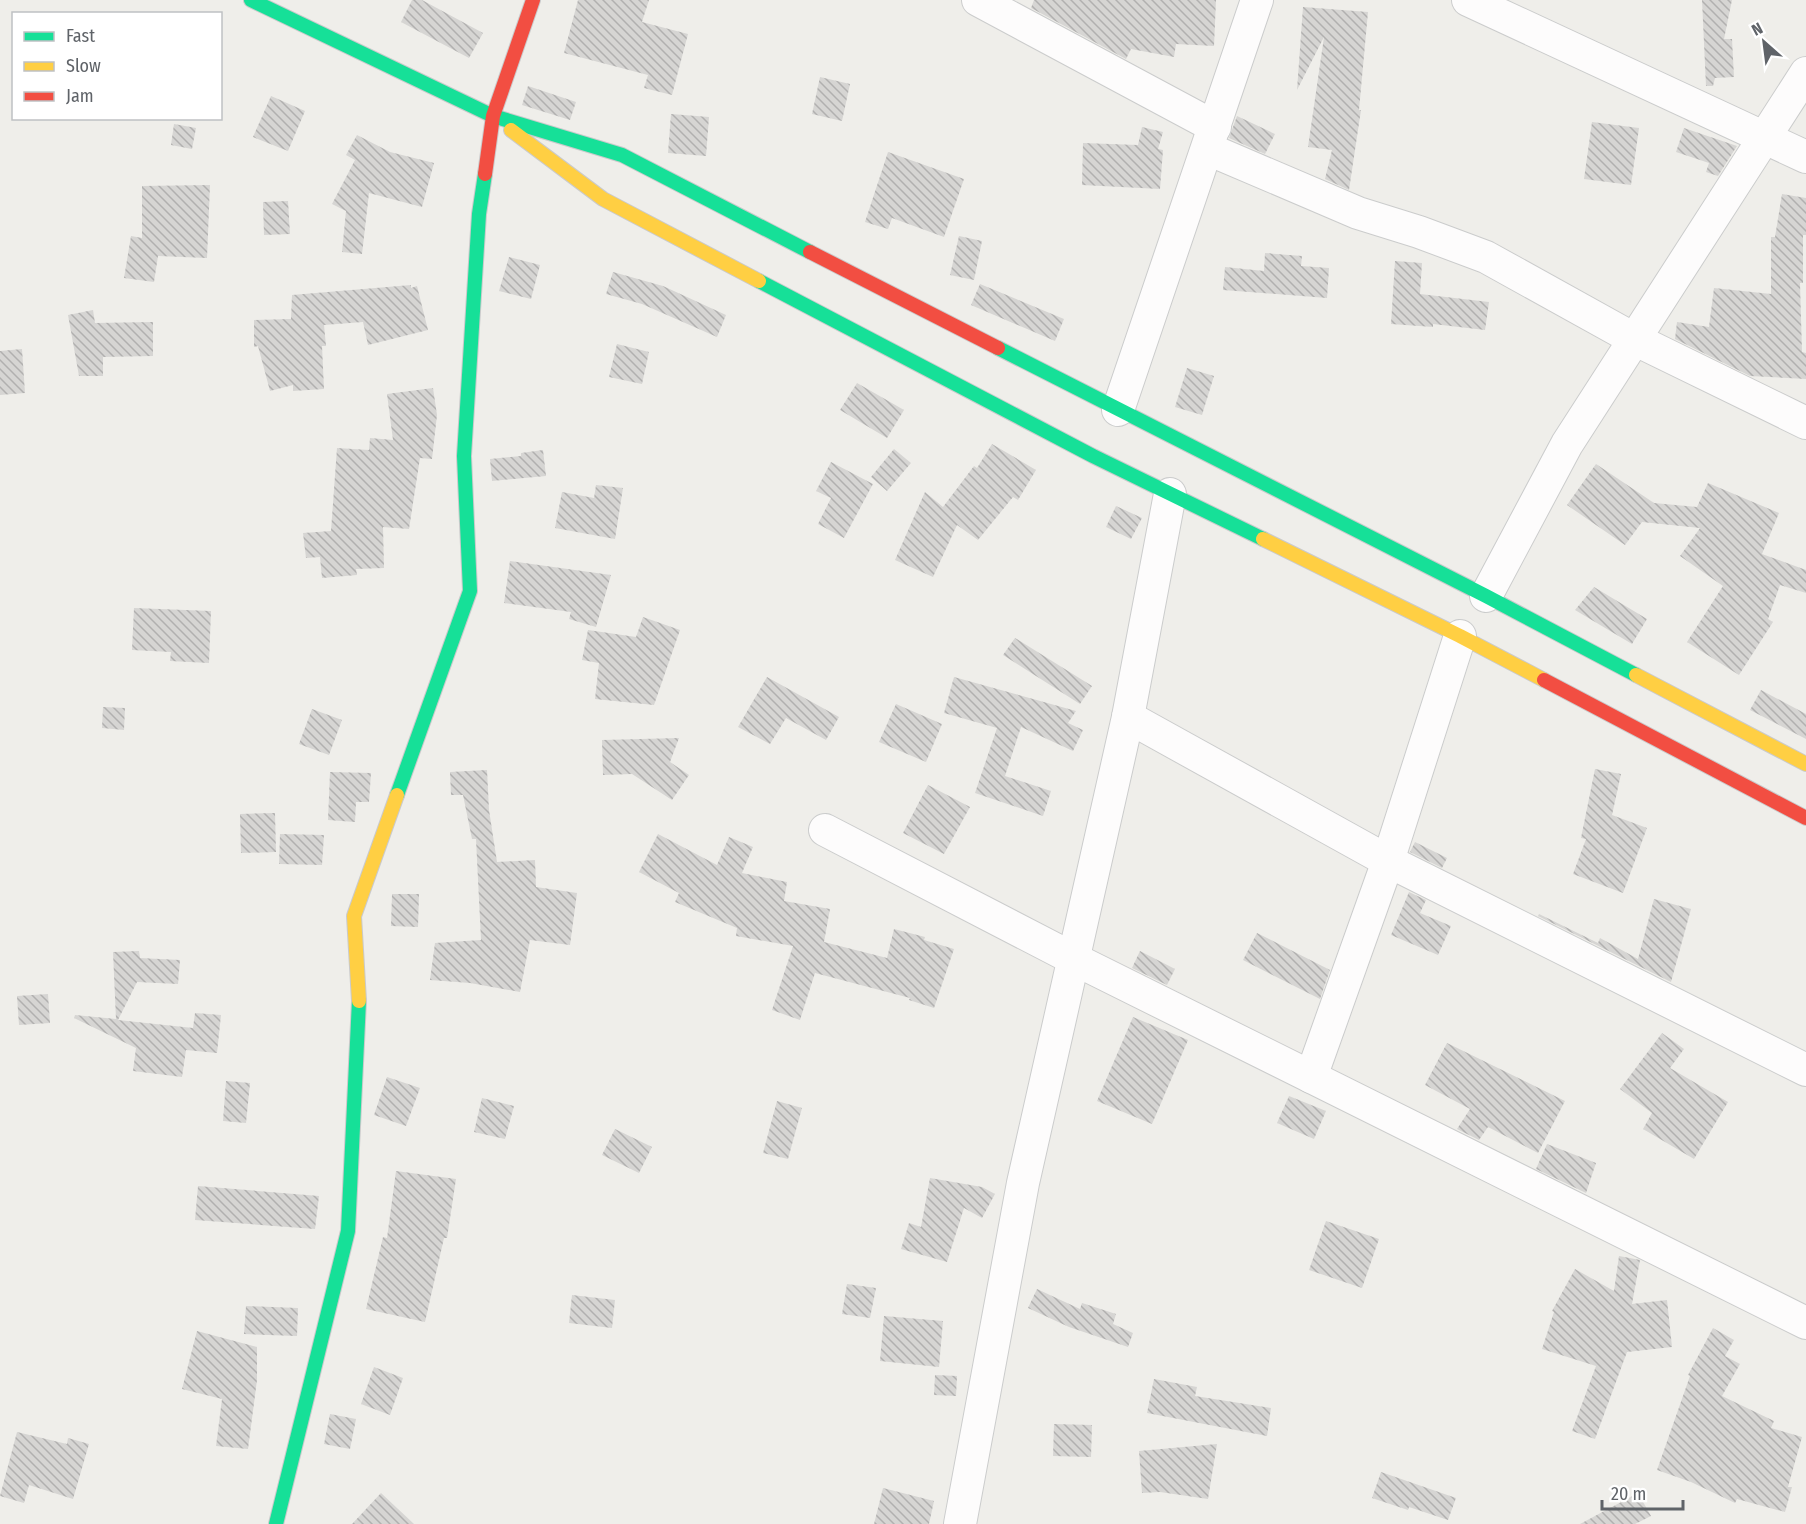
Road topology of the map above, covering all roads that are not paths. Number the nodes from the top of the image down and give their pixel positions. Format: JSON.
{"nodes":[{"id":1,"x":251,"y":0,"type":"edge"},
{"id":2,"x":533,"y":0,"type":"edge"},
{"id":3,"x":978,"y":0,"type":"edge"},
{"id":4,"x":1257,"y":0,"type":"edge"},
{"id":5,"x":1468,"y":0,"type":"edge"},
{"id":6,"x":1806,"y":73,"type":"edge"},
{"id":7,"x":493,"y":116,"type":"junction"},
{"id":8,"x":1211,"y":138,"type":"junction"},
{"id":9,"x":1765,"y":138,"type":"junction"},
{"id":10,"x":1806,"y":157,"type":"edge"},
{"id":11,"x":1634,"y":339,"type":"junction"},
{"id":12,"x":1118,"y":410,"type":"junction"},
{"id":13,"x":1806,"y":423,"type":"edge"},
{"id":14,"x":1170,"y":494,"type":"junction"},
{"id":15,"x":1486,"y":596,"type":"junction"},
{"id":16,"x":1460,"y":636,"type":"junction"},
{"id":17,"x":1128,"y":717,"type":"junction"},
{"id":18,"x":1806,"y":764,"type":"edge"},
{"id":19,"x":1806,"y":818,"type":"edge"},
{"id":20,"x":825,"y":830,"type":"dead end"},
{"id":21,"x":1388,"y":861,"type":"junction"},
{"id":22,"x":1074,"y":959,"type":"junction"},
{"id":23,"x":1806,"y":1070,"type":"edge"},
{"id":24,"x":1311,"y":1077,"type":"junction"},
{"id":25,"x":1806,"y":1323,"type":"edge"},
{"id":26,"x":276,"y":1524,"type":"edge"},
{"id":27,"x":960,"y":1524,"type":"edge"}],
"edges":[{"from":1,"to":7,"type":"main road"},
{"from":2,"to":7,"type":"main road"},
{"from":3,"to":8,"type":"street"},
{"from":4,"to":8,"type":"street"},
{"from":5,"to":9,"type":"street"},
{"from":6,"to":9,"type":"street"},
{"from":7,"to":12,"type":"main road"},
{"from":7,"to":14,"type":"main road"},
{"from":7,"to":26,"type":"main road"},
{"from":8,"to":11,"type":"street"},
{"from":8,"to":12,"type":"street"},
{"from":9,"to":10,"type":"street"},
{"from":9,"to":11,"type":"street"},
{"from":11,"to":13,"type":"street"},
{"from":11,"to":15,"type":"street"},
{"from":12,"to":15,"type":"main road"},
{"from":14,"to":16,"type":"main road"},
{"from":14,"to":17,"type":"street"},
{"from":15,"to":18,"type":"main road"},
{"from":16,"to":19,"type":"main road"},
{"from":16,"to":21,"type":"street"},
{"from":17,"to":21,"type":"street"},
{"from":17,"to":22,"type":"street"},
{"from":20,"to":22,"type":"street"},
{"from":21,"to":23,"type":"street"},
{"from":21,"to":24,"type":"street"},
{"from":22,"to":24,"type":"street"},
{"from":22,"to":27,"type":"street"},
{"from":24,"to":25,"type":"street"}]}
